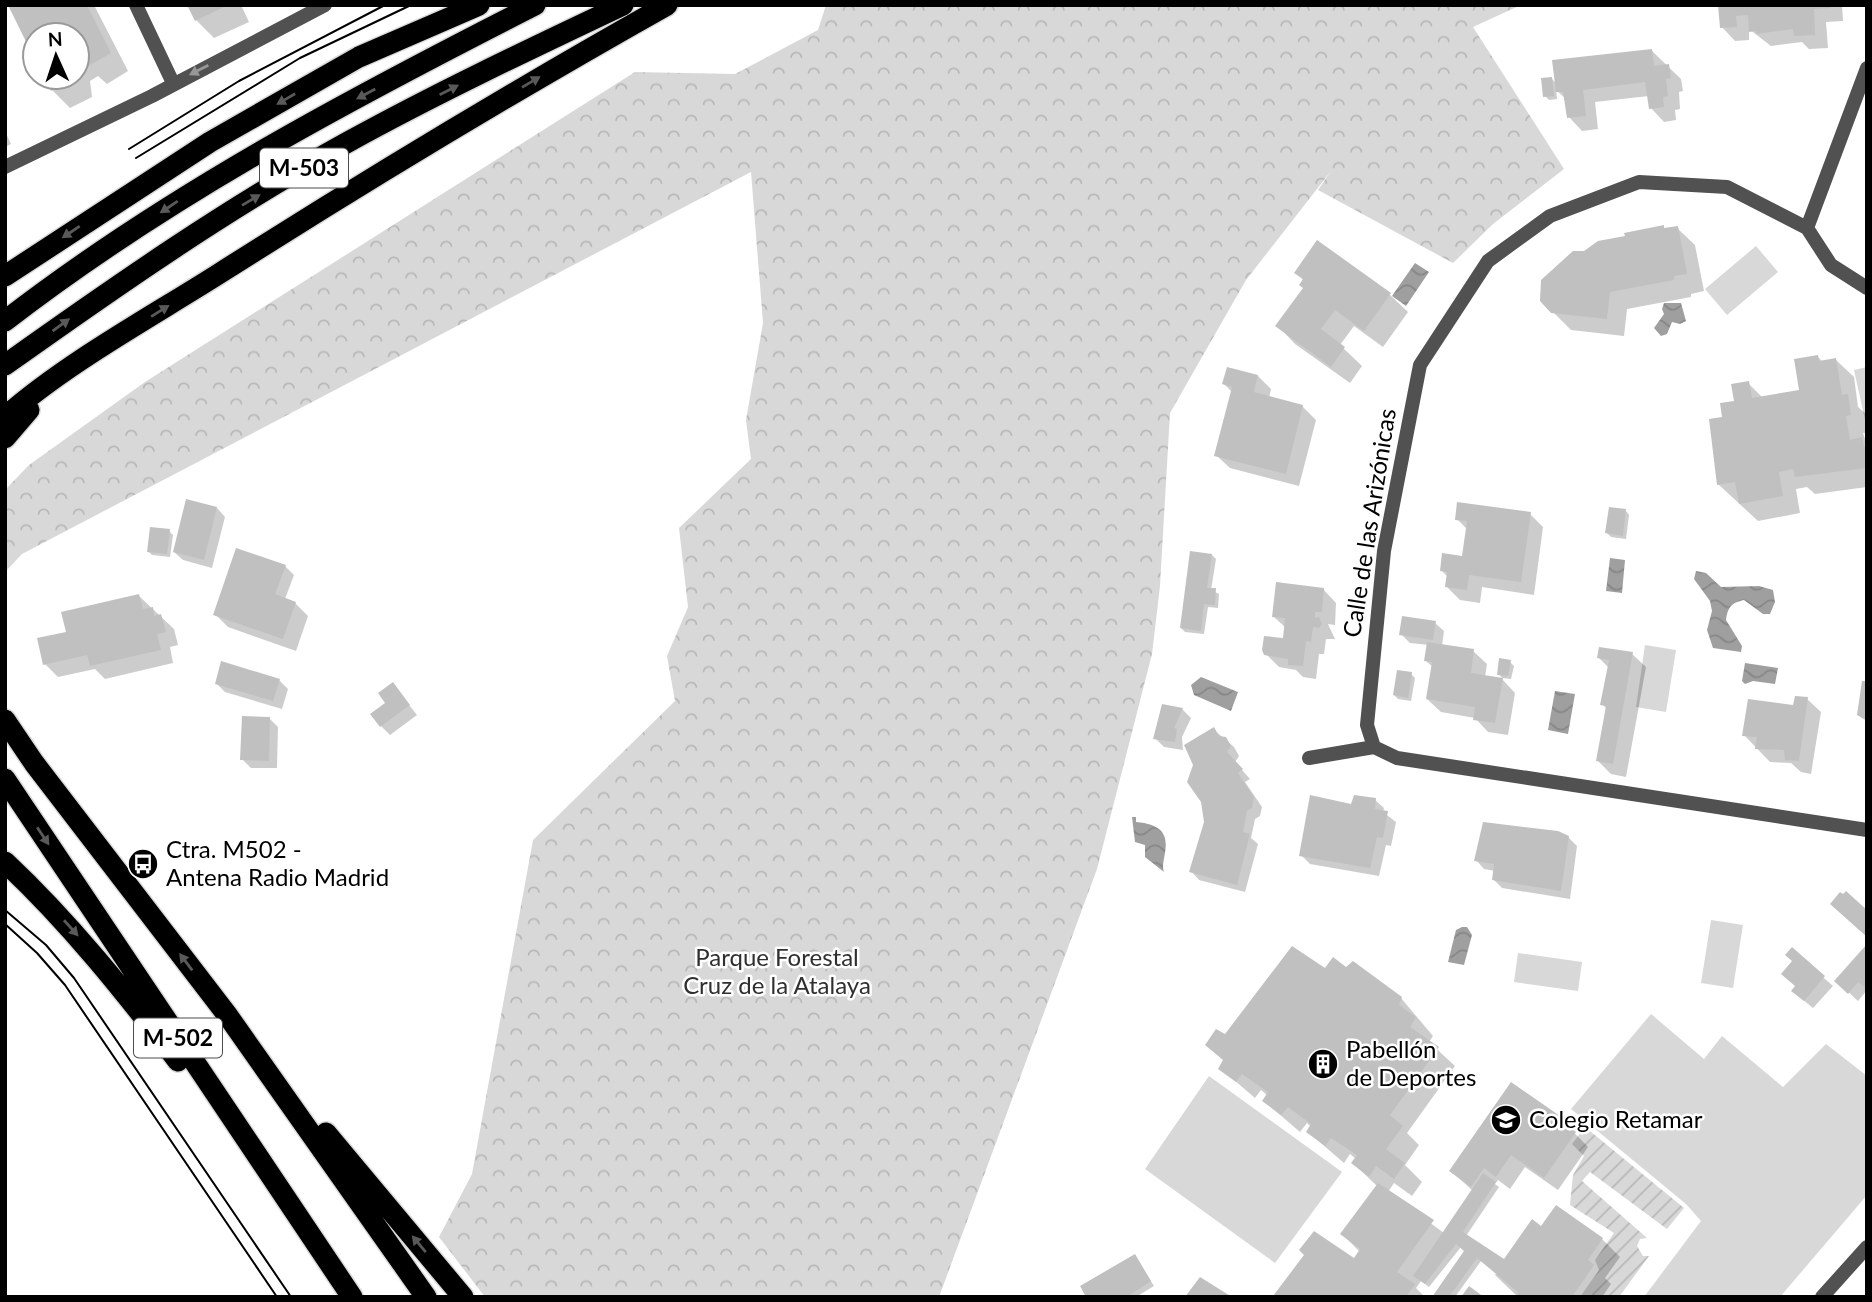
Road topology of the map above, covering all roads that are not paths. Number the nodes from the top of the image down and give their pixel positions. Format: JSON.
{"nodes":[{"id":1,"x":136,"y":5,"type":"edge"},
{"id":2,"x":325,"y":5,"type":"edge"},
{"id":3,"x":479,"y":5,"type":"edge"},
{"id":4,"x":535,"y":5,"type":"edge"},
{"id":5,"x":623,"y":5,"type":"edge"},
{"id":6,"x":667,"y":5,"type":"edge"},
{"id":7,"x":1867,"y":68,"type":"edge"},
{"id":8,"x":173,"y":83,"type":"junction"},
{"id":9,"x":5,"y":167,"type":"edge"},
{"id":10,"x":1807,"y":228,"type":"junction"},
{"id":11,"x":5,"y":276,"type":"edge"},
{"id":12,"x":1867,"y":288,"type":"edge"},
{"id":13,"x":5,"y":321,"type":"edge"},
{"id":14,"x":5,"y":365,"type":"edge"},
{"id":15,"x":62,"y":376,"type":"junction"},
{"id":16,"x":5,"y":417,"type":"edge"},
{"id":17,"x":5,"y":438,"type":"edge"},
{"id":18,"x":5,"y":706,"type":"edge"},
{"id":19,"x":5,"y":720,"type":"edge"},
{"id":20,"x":1374,"y":747,"type":"junction"},
{"id":21,"x":1309,"y":758,"type":"dead end"},
{"id":22,"x":34,"y":763,"type":"junction"},
{"id":23,"x":5,"y":779,"type":"edge"},
{"id":24,"x":1867,"y":830,"type":"edge"},
{"id":25,"x":5,"y":862,"type":"edge"},
{"id":26,"x":228,"y":1016,"type":"junction"},
{"id":27,"x":318,"y":1247,"type":"junction"},
{"id":28,"x":1867,"y":1247,"type":"edge"},
{"id":29,"x":352,"y":1297,"type":"edge"},
{"id":30,"x":426,"y":1297,"type":"edge"},
{"id":31,"x":463,"y":1297,"type":"edge"},
{"id":32,"x":1822,"y":1297,"type":"edge"}],
"edges":[{"from":1,"to":8,"type":"street"},
{"from":2,"to":8,"type":"street","one_way":true},
{"from":3,"to":11,"type":"highway","number":"M-503","one_way":true},
{"from":4,"to":13,"type":"highway","number":"M-503","one_way":true},
{"from":14,"to":5,"type":"highway","number":"M-503","one_way":true},
{"from":15,"to":6,"type":"highway","number":"M-503","one_way":true},
{"from":7,"to":10,"type":"street"},
{"from":8,"to":9,"type":"street"},
{"from":10,"to":12,"type":"street","name":"Calle de las Arizónicas"},
{"from":10,"to":20,"type":"street","name":"Calle de las Arizónicas"},
{"from":15,"to":16,"type":"highway","number":"M-503"},
{"from":15,"to":17,"type":"highway","number":"M-503"},
{"from":18,"to":22,"type":"highway"},
{"from":19,"to":22,"type":"highway","number":"M-502"},
{"from":20,"to":21,"type":"street"},
{"from":20,"to":24,"type":"street"},
{"from":26,"to":22,"type":"highway","number":"M-502","one_way":true},
{"from":23,"to":27,"type":"highway","number":"M-502","one_way":true},
{"from":25,"to":27,"type":"highway","number":"M-502","one_way":true},
{"from":26,"to":30,"type":"highway","number":"M-502"},
{"from":31,"to":26,"type":"highway","number":"M-502","one_way":true},
{"from":27,"to":29,"type":"highway","number":"M-502"},
{"from":28,"to":32,"type":"street"}]}
